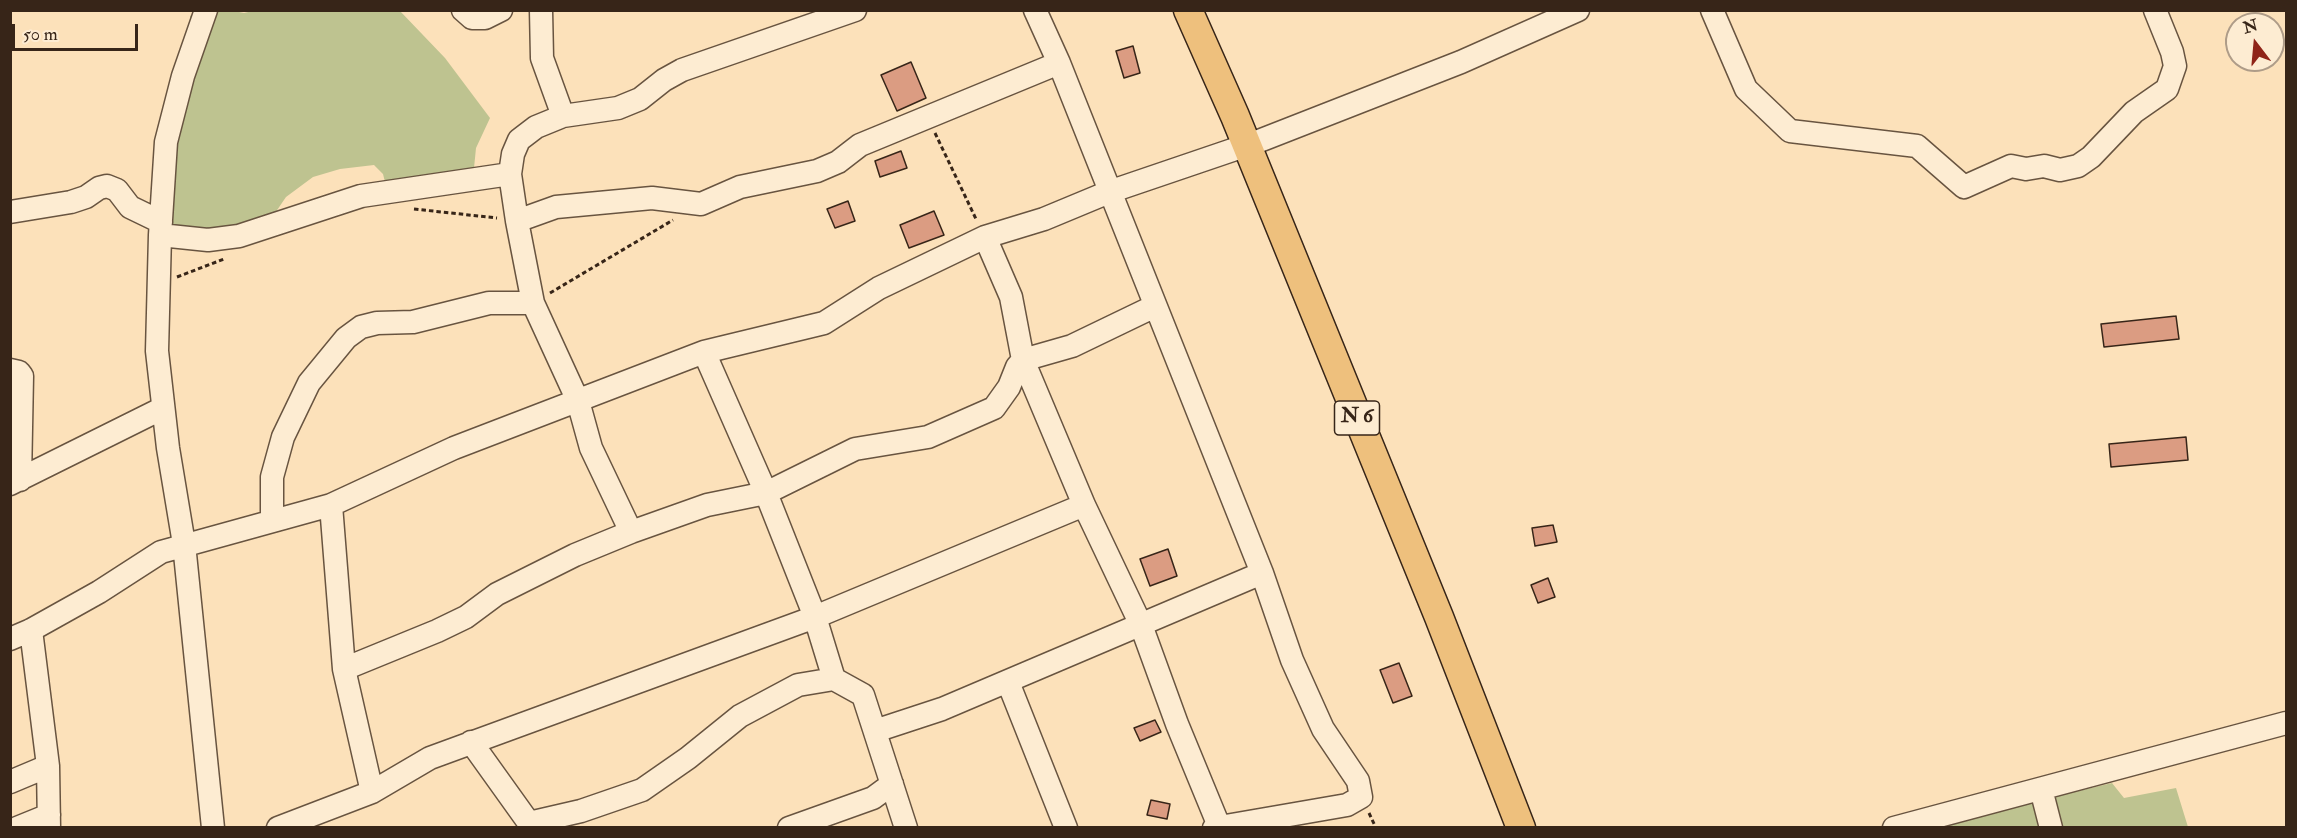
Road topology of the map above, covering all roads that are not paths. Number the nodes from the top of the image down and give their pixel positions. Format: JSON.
{"nodes":[{"id":1,"x":206,"y":10,"type":"edge"},
{"id":2,"x":462,"y":10,"type":"edge"},
{"id":3,"x":501,"y":10,"type":"edge"},
{"id":4,"x":541,"y":10,"type":"edge"},
{"id":5,"x":855,"y":10,"type":"edge"},
{"id":6,"x":1035,"y":10,"type":"edge"},
{"id":7,"x":1188,"y":10,"type":"edge"},
{"id":8,"x":1206,"y":10,"type":"edge"},
{"id":9,"x":1578,"y":10,"type":"edge"},
{"id":10,"x":1712,"y":10,"type":"edge"},
{"id":11,"x":2155,"y":10,"type":"edge"},
{"id":12,"x":1059,"y":63,"type":"junction"},
{"id":13,"x":563,"y":116,"type":"junction"},
{"id":14,"x":1253,"y":143,"type":"junction"},
{"id":15,"x":510,"y":174,"type":"junction"},
{"id":16,"x":1109,"y":192,"type":"junction"},
{"id":17,"x":10,"y":212,"type":"edge"},
{"id":18,"x":517,"y":220,"type":"junction"},
{"id":19,"x":160,"y":229,"type":"junction"},
{"id":20,"x":985,"y":237,"type":"junction"},
{"id":21,"x":532,"y":303,"type":"junction"},
{"id":22,"x":1155,"y":306,"type":"junction"},
{"id":23,"x":704,"y":352,"type":"junction"},
{"id":24,"x":1023,"y":360,"type":"junction"},
{"id":25,"x":10,"y":370,"type":"edge"},
{"id":26,"x":578,"y":401,"type":"junction"},
{"id":27,"x":164,"y":408,"type":"junction"},
{"id":28,"x":15,"y":482,"type":"edge"},
{"id":29,"x":766,"y":493,"type":"junction"},
{"id":30,"x":331,"y":505,"type":"junction"},
{"id":31,"x":1084,"y":505,"type":"junction"},
{"id":32,"x":272,"y":521,"type":"junction"},
{"id":33,"x":631,"y":532,"type":"junction"},
{"id":34,"x":184,"y":544,"type":"junction"},
{"id":35,"x":1262,"y":573,"type":"junction"},
{"id":36,"x":815,"y":616,"type":"junction"},
{"id":37,"x":1141,"y":625,"type":"junction"},
{"id":38,"x":21,"y":634,"type":"edge"},
{"id":39,"x":344,"y":669,"type":"junction"},
{"id":40,"x":834,"y":679,"type":"junction"},
{"id":41,"x":1008,"y":682,"type":"junction"},
{"id":42,"x":2286,"y":723,"type":"edge"},
{"id":43,"x":875,"y":731,"type":"junction"},
{"id":44,"x":471,"y":742,"type":"junction"},
{"id":45,"x":48,"y":766,"type":"junction"},
{"id":46,"x":10,"y":782,"type":"edge"},
{"id":47,"x":892,"y":784,"type":"junction"},
{"id":48,"x":2041,"y":789,"type":"junction"},
{"id":49,"x":372,"y":792,"type":"junction"},
{"id":50,"x":49,"y":821,"type":"edge"},
{"id":51,"x":1216,"y":827,"type":"edge"},
{"id":52,"x":17,"y":828,"type":"edge"},
{"id":53,"x":213,"y":828,"type":"edge"},
{"id":54,"x":278,"y":828,"type":"edge"},
{"id":55,"x":789,"y":828,"type":"edge"},
{"id":56,"x":906,"y":828,"type":"edge"},
{"id":57,"x":1066,"y":828,"type":"edge"},
{"id":58,"x":1521,"y":828,"type":"edge"},
{"id":59,"x":1535,"y":828,"type":"edge"},
{"id":60,"x":1894,"y":828,"type":"edge"},
{"id":61,"x":2051,"y":828,"type":"edge"}],
"edges":[{"from":1,"to":19,"type":"street"},
{"from":2,"to":3,"type":"street"},
{"from":4,"to":13,"type":"street"},
{"from":5,"to":13,"type":"street"},
{"from":6,"to":12,"type":"street"},
{"from":7,"to":14,"type":"main road","number":"N 6"},
{"from":8,"to":14,"type":"main road","number":"N 6"},
{"from":9,"to":14,"type":"street"},
{"from":10,"to":11,"type":"street"},
{"from":12,"to":16,"type":"street"},
{"from":12,"to":18,"type":"street"},
{"from":13,"to":15,"type":"street"},
{"from":14,"to":16,"type":"street"},
{"from":14,"to":58,"type":"main road","number":"N 6"},
{"from":14,"to":59,"type":"main road","number":"N 6"},
{"from":15,"to":18,"type":"street"},
{"from":15,"to":19,"type":"street"},
{"from":16,"to":20,"type":"street"},
{"from":16,"to":22,"type":"street"},
{"from":17,"to":19,"type":"street"},
{"from":18,"to":21,"type":"street"},
{"from":19,"to":27,"type":"street"},
{"from":20,"to":23,"type":"street"},
{"from":20,"to":24,"type":"street"},
{"from":21,"to":26,"type":"street"},
{"from":21,"to":32,"type":"street"},
{"from":22,"to":24,"type":"street"},
{"from":22,"to":35,"type":"street"},
{"from":23,"to":26,"type":"street"},
{"from":23,"to":29,"type":"street"},
{"from":24,"to":29,"type":"street"},
{"from":24,"to":31,"type":"street"},
{"from":25,"to":28,"type":"street"},
{"from":26,"to":30,"type":"street"},
{"from":26,"to":33,"type":"street"},
{"from":27,"to":28,"type":"street"},
{"from":27,"to":34,"type":"street"},
{"from":29,"to":33,"type":"street"},
{"from":29,"to":36,"type":"street"},
{"from":30,"to":32,"type":"street"},
{"from":30,"to":39,"type":"street"},
{"from":31,"to":36,"type":"street"},
{"from":31,"to":37,"type":"street"},
{"from":32,"to":34,"type":"street"},
{"from":33,"to":39,"type":"street"},
{"from":34,"to":38,"type":"street"},
{"from":34,"to":53,"type":"street"},
{"from":35,"to":37,"type":"street"},
{"from":35,"to":51,"type":"street"},
{"from":36,"to":40,"type":"street"},
{"from":36,"to":44,"type":"street"},
{"from":37,"to":41,"type":"street"},
{"from":37,"to":51,"type":"street"},
{"from":38,"to":45,"type":"street"},
{"from":39,"to":49,"type":"street"},
{"from":40,"to":43,"type":"street"},
{"from":40,"to":44,"type":"street"},
{"from":41,"to":43,"type":"street"},
{"from":41,"to":57,"type":"street"},
{"from":42,"to":48,"type":"street"},
{"from":43,"to":47,"type":"street"},
{"from":44,"to":49,"type":"street"},
{"from":45,"to":46,"type":"street"},
{"from":45,"to":50,"type":"street"},
{"from":47,"to":55,"type":"street"},
{"from":47,"to":56,"type":"street"},
{"from":48,"to":60,"type":"street"},
{"from":48,"to":61,"type":"street"},
{"from":49,"to":54,"type":"street"},
{"from":50,"to":52,"type":"street"}]}
